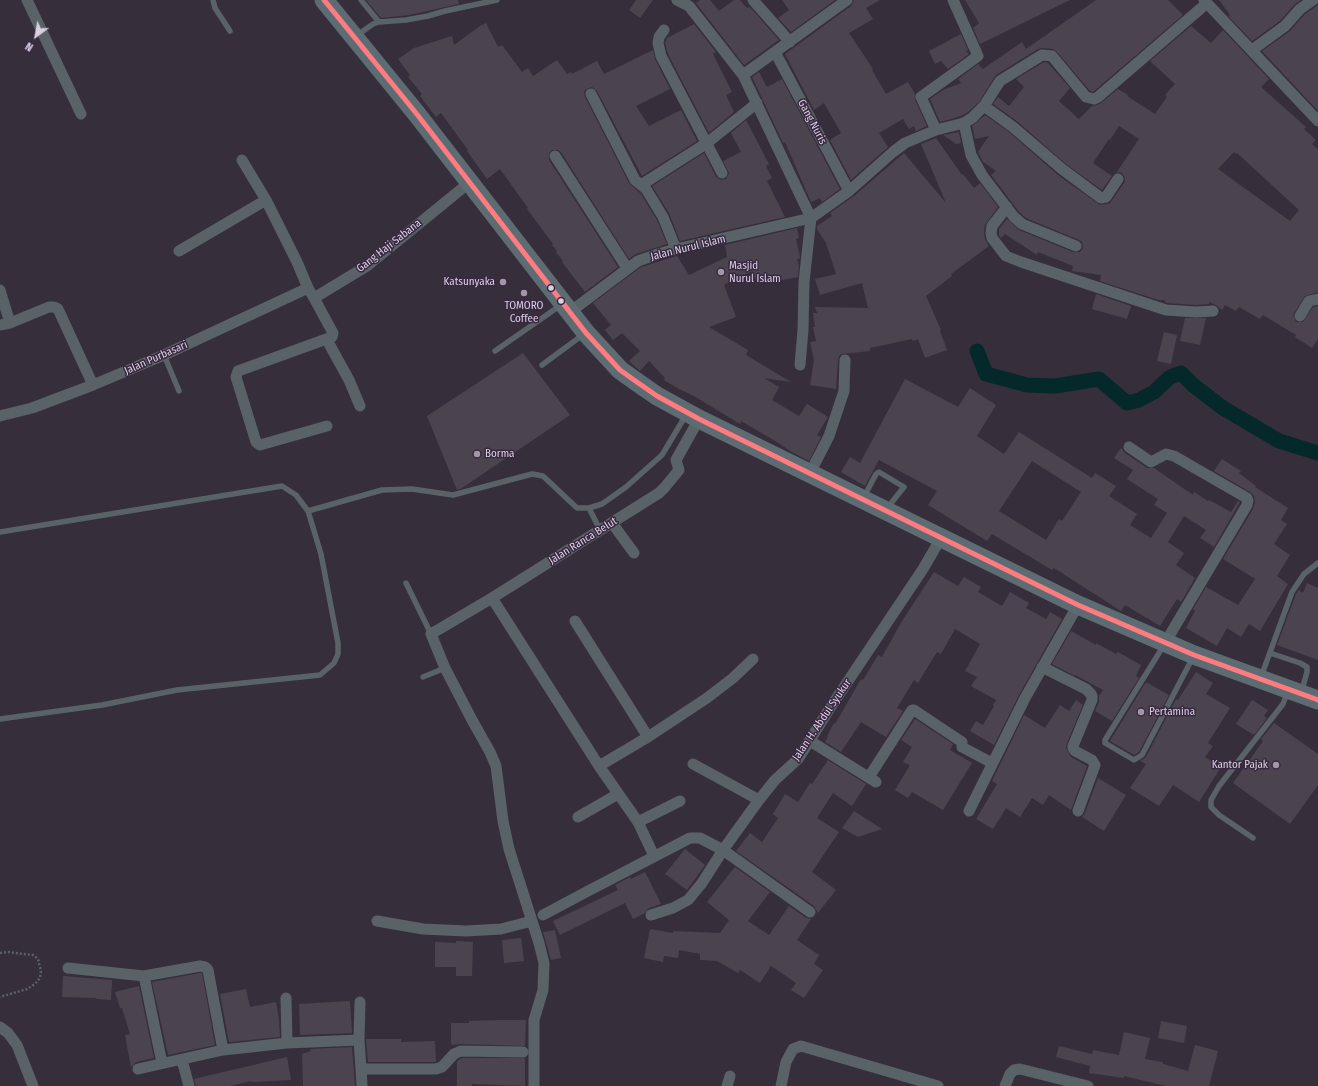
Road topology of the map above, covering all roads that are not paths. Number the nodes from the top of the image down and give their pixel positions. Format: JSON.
{"nodes":[{"id":1,"x":27,"y":0,"type":"edge"},
{"id":2,"x":213,"y":0,"type":"edge"},
{"id":3,"x":324,"y":0,"type":"edge"},
{"id":4,"x":361,"y":0,"type":"edge"},
{"id":5,"x":497,"y":0,"type":"edge"},
{"id":6,"x":677,"y":0,"type":"edge"},
{"id":7,"x":753,"y":0,"type":"edge"},
{"id":8,"x":847,"y":0,"type":"edge"},
{"id":9,"x":953,"y":0,"type":"edge"},
{"id":10,"x":1313,"y":0,"type":"edge"},
{"id":11,"x":1205,"y":2,"type":"edge"},
{"id":12,"x":693,"y":3,"type":"edge"},
{"id":13,"x":379,"y":22,"type":"junction"},
{"id":14,"x":664,"y":30,"type":"dead end"},
{"id":15,"x":230,"y":31,"type":"dead end"},
{"id":16,"x":790,"y":42,"type":"junction"},
{"id":17,"x":361,"y":45,"type":"junction"},
{"id":18,"x":1252,"y":50,"type":"junction"},
{"id":19,"x":775,"y":52,"type":"junction"},
{"id":20,"x":743,"y":75,"type":"junction"},
{"id":21,"x":591,"y":94,"type":"dead end"},
{"id":22,"x":757,"y":103,"type":"junction"},
{"id":23,"x":984,"y":106,"type":"junction"},
{"id":24,"x":81,"y":114,"type":"dead end"},
{"id":25,"x":1318,"y":121,"type":"edge"},
{"id":26,"x":964,"y":123,"type":"junction"},
{"id":27,"x":936,"y":130,"type":"junction"},
{"id":28,"x":707,"y":144,"type":"junction"},
{"id":29,"x":555,"y":156,"type":"dead end"},
{"id":30,"x":242,"y":160,"type":"dead end"},
{"id":31,"x":722,"y":173,"type":"dead end"},
{"id":32,"x":1118,"y":179,"type":"dead end"},
{"id":33,"x":470,"y":182,"type":"junction"},
{"id":34,"x":641,"y":185,"type":"junction"},
{"id":35,"x":849,"y":192,"type":"junction"},
{"id":36,"x":266,"y":200,"type":"junction"},
{"id":37,"x":1007,"y":208,"type":"junction"},
{"id":38,"x":804,"y":220,"type":"junction"},
{"id":39,"x":1076,"y":246,"type":"dead end"},
{"id":40,"x":676,"y":249,"type":"junction"},
{"id":41,"x":179,"y":251,"type":"dead end"},
{"id":42,"x":627,"y":268,"type":"junction"},
{"id":43,"x":308,"y":288,"type":"junction"},
{"id":44,"x":0,"y":290,"type":"edge"},
{"id":45,"x":314,"y":298,"type":"junction"},
{"id":46,"x":1318,"y":299,"type":"edge"},
{"id":47,"x":567,"y":308,"type":"junction"},
{"id":48,"x":1213,"y":311,"type":"dead end"},
{"id":49,"x":1300,"y":316,"type":"dead end"},
{"id":50,"x":5,"y":324,"type":"edge"},
{"id":51,"x":586,"y":333,"type":"junction"},
{"id":52,"x":327,"y":340,"type":"junction"},
{"id":53,"x":495,"y":351,"type":"dead end"},
{"id":54,"x":164,"y":355,"type":"junction"},
{"id":55,"x":845,"y":360,"type":"dead end"},
{"id":56,"x":542,"y":365,"type":"dead end"},
{"id":57,"x":800,"y":365,"type":"dead end"},
{"id":58,"x":93,"y":385,"type":"junction"},
{"id":59,"x":179,"y":391,"type":"dead end"},
{"id":60,"x":360,"y":406,"type":"dead end"},
{"id":61,"x":0,"y":416,"type":"edge"},
{"id":62,"x":693,"y":416,"type":"junction"},
{"id":63,"x":327,"y":426,"type":"dead end"},
{"id":64,"x":1129,"y":446,"type":"dead end"},
{"id":65,"x":810,"y":473,"type":"junction"},
{"id":66,"x":863,"y":500,"type":"junction"},
{"id":67,"x":588,"y":508,"type":"junction"},
{"id":68,"x":308,"y":511,"type":"junction"},
{"id":69,"x":888,"y":512,"type":"junction"},
{"id":70,"x":612,"y":523,"type":"junction"},
{"id":71,"x":597,"y":524,"type":"dead end"},
{"id":72,"x":0,"y":532,"type":"edge"},
{"id":73,"x":941,"y":538,"type":"junction"},
{"id":74,"x":634,"y":553,"type":"dead end"},
{"id":75,"x":1318,"y":563,"type":"edge"},
{"id":76,"x":406,"y":583,"type":"dead end"},
{"id":77,"x":492,"y":598,"type":"junction"},
{"id":78,"x":1078,"y":605,"type":"junction"},
{"id":79,"x":575,"y":621,"type":"dead end"},
{"id":80,"x":431,"y":634,"type":"junction"},
{"id":81,"x":1165,"y":643,"type":"junction"},
{"id":82,"x":1270,"y":653,"type":"junction"},
{"id":83,"x":1194,"y":655,"type":"junction"},
{"id":84,"x":753,"y":658,"type":"dead end"},
{"id":85,"x":1042,"y":667,"type":"junction"},
{"id":86,"x":445,"y":668,"type":"junction"},
{"id":87,"x":423,"y":677,"type":"dead end"},
{"id":88,"x":1260,"y":679,"type":"junction"},
{"id":89,"x":1303,"y":694,"type":"edge"},
{"id":90,"x":0,"y":719,"type":"edge"},
{"id":91,"x":648,"y":737,"type":"junction"},
{"id":92,"x":810,"y":741,"type":"junction"},
{"id":93,"x":992,"y":763,"type":"junction"},
{"id":94,"x":693,"y":764,"type":"dead end"},
{"id":95,"x":599,"y":766,"type":"junction"},
{"id":96,"x":618,"y":794,"type":"junction"},
{"id":97,"x":759,"y":800,"type":"junction"},
{"id":98,"x":680,"y":801,"type":"dead end"},
{"id":99,"x":969,"y":811,"type":"dead end"},
{"id":100,"x":1078,"y":811,"type":"dead end"},
{"id":101,"x":578,"y":817,"type":"dead end"},
{"id":102,"x":638,"y":822,"type":"junction"},
{"id":103,"x":1253,"y":838,"type":"dead end"},
{"id":104,"x":723,"y":850,"type":"junction"},
{"id":105,"x":654,"y":856,"type":"junction"},
{"id":106,"x":810,"y":912,"type":"dead end"},
{"id":107,"x":543,"y":915,"type":"dead end"},
{"id":108,"x":651,"y":915,"type":"dead end"},
{"id":109,"x":376,"y":921,"type":"dead end"},
{"id":110,"x":532,"y":921,"type":"junction"},
{"id":111,"x":68,"y":968,"type":"dead end"},
{"id":112,"x":144,"y":976,"type":"junction"},
{"id":113,"x":286,"y":998,"type":"dead end"},
{"id":114,"x":360,"y":1002,"type":"dead end"},
{"id":115,"x":0,"y":1027,"type":"edge"},
{"id":116,"x":359,"y":1040,"type":"junction"},
{"id":117,"x":287,"y":1042,"type":"junction"},
{"id":118,"x":223,"y":1050,"type":"junction"},
{"id":119,"x":523,"y":1052,"type":"dead end"},
{"id":120,"x":182,"y":1060,"type":"junction"},
{"id":121,"x":162,"y":1063,"type":"junction"},
{"id":122,"x":138,"y":1069,"type":"dead end"},
{"id":123,"x":362,"y":1069,"type":"junction"},
{"id":124,"x":33,"y":1086,"type":"edge"},
{"id":125,"x":189,"y":1086,"type":"edge"},
{"id":126,"x":362,"y":1086,"type":"edge"},
{"id":127,"x":534,"y":1086,"type":"edge"},
{"id":128,"x":781,"y":1086,"type":"edge"},
{"id":129,"x":938,"y":1086,"type":"edge"},
{"id":130,"x":1005,"y":1086,"type":"edge"},
{"id":131,"x":1088,"y":1086,"type":"edge"}],
"edges":[{"from":1,"to":24,"type":"street"},
{"from":2,"to":15,"type":"lane"},
{"from":3,"to":17,"type":"highway"},
{"from":4,"to":13,"type":"lane"},
{"from":5,"to":13,"type":"lane"},
{"from":6,"to":12,"type":"street"},
{"from":7,"to":16,"type":"street"},
{"from":8,"to":16,"type":"street"},
{"from":9,"to":27,"type":"street"},
{"from":10,"to":18,"type":"street"},
{"from":11,"to":18,"type":"street"},
{"from":11,"to":23,"type":"street"},
{"from":12,"to":20,"type":"street"},
{"from":13,"to":17,"type":"lane"},
{"from":14,"to":28,"type":"street"},
{"from":16,"to":19,"type":"street"},
{"from":17,"to":33,"type":"highway"},
{"from":18,"to":25,"type":"street"},
{"from":19,"to":20,"type":"street"},
{"from":19,"to":35,"type":"street","name":"Gang Nuris"},
{"from":20,"to":22,"type":"street"},
{"from":21,"to":34,"type":"street"},
{"from":22,"to":28,"type":"street"},
{"from":22,"to":38,"type":"street"},
{"from":23,"to":26,"type":"street"},
{"from":23,"to":32,"type":"street"},
{"from":26,"to":27,"type":"street"},
{"from":26,"to":37,"type":"street"},
{"from":27,"to":35,"type":"street"},
{"from":28,"to":31,"type":"street"},
{"from":28,"to":34,"type":"street"},
{"from":29,"to":42,"type":"street"},
{"from":30,"to":36,"type":"street"},
{"from":33,"to":45,"type":"street","name":"Gang Haji Sabana"},
{"from":33,"to":47,"type":"highway"},
{"from":34,"to":40,"type":"street"},
{"from":35,"to":38,"type":"street"},
{"from":36,"to":41,"type":"street"},
{"from":36,"to":43,"type":"street"},
{"from":37,"to":39,"type":"street"},
{"from":37,"to":48,"type":"street"},
{"from":38,"to":40,"type":"street","name":"Jalan Nurul Islam"},
{"from":38,"to":57,"type":"street"},
{"from":40,"to":42,"type":"street","name":"Jalan Nurul Islam"},
{"from":42,"to":47,"type":"street","name":"Jalan Nurul Islam"},
{"from":43,"to":45,"type":"street"},
{"from":43,"to":54,"type":"street","name":"Jalan Purbasari"},
{"from":44,"to":50,"type":"street"},
{"from":45,"to":52,"type":"street"},
{"from":46,"to":49,"type":"street"},
{"from":47,"to":51,"type":"highway"},
{"from":47,"to":53,"type":"lane"},
{"from":50,"to":58,"type":"street"},
{"from":51,"to":56,"type":"lane"},
{"from":51,"to":62,"type":"highway"},
{"from":52,"to":60,"type":"street"},
{"from":52,"to":63,"type":"street"},
{"from":54,"to":58,"type":"street","name":"Jalan Purbasari"},
{"from":54,"to":59,"type":"lane"},
{"from":55,"to":65,"type":"street"},
{"from":58,"to":61,"type":"street","name":"Jalan Purbasari"},
{"from":62,"to":65,"type":"highway"},
{"from":62,"to":67,"type":"lane"},
{"from":62,"to":70,"type":"street","name":"Jalan Ranca Belut"},
{"from":64,"to":81,"type":"street"},
{"from":65,"to":66,"type":"highway"},
{"from":66,"to":69,"type":"highway"},
{"from":66,"to":69,"type":"lane"},
{"from":67,"to":68,"type":"lane"},
{"from":67,"to":71,"type":"lane"},
{"from":68,"to":72,"type":"lane"},
{"from":68,"to":90,"type":"lane"},
{"from":69,"to":73,"type":"highway"},
{"from":70,"to":74,"type":"street"},
{"from":70,"to":77,"type":"street","name":"Jalan Ranca Belut"},
{"from":73,"to":78,"type":"highway"},
{"from":73,"to":92,"type":"street","name":"Jalan H. Abdul Syukur"},
{"from":75,"to":82,"type":"lane"},
{"from":76,"to":80,"type":"lane"},
{"from":77,"to":80,"type":"street","name":"Jalan Ranca Belut"},
{"from":77,"to":95,"type":"street"},
{"from":78,"to":81,"type":"highway"},
{"from":78,"to":85,"type":"street"},
{"from":79,"to":91,"type":"street"},
{"from":80,"to":86,"type":"street"},
{"from":81,"to":83,"type":"highway"},
{"from":81,"to":83,"type":"lane"},
{"from":82,"to":88,"type":"lane"},
{"from":82,"to":89,"type":"lane"},
{"from":83,"to":88,"type":"highway"},
{"from":84,"to":91,"type":"street"},
{"from":85,"to":93,"type":"street"},
{"from":85,"to":100,"type":"street"},
{"from":86,"to":87,"type":"lane"},
{"from":86,"to":110,"type":"street"},
{"from":88,"to":89,"type":"highway"},
{"from":89,"to":103,"type":"lane"},
{"from":91,"to":95,"type":"street"},
{"from":92,"to":93,"type":"street"},
{"from":92,"to":97,"type":"street","name":"Jalan H. Abdul Syukur"},
{"from":93,"to":99,"type":"street"},
{"from":94,"to":97,"type":"street"},
{"from":95,"to":96,"type":"street"},
{"from":96,"to":101,"type":"street"},
{"from":96,"to":102,"type":"street"},
{"from":97,"to":104,"type":"street","name":"Jalan H. Abdul Syukur"},
{"from":98,"to":102,"type":"street"},
{"from":102,"to":105,"type":"street"},
{"from":104,"to":105,"type":"street"},
{"from":104,"to":106,"type":"street"},
{"from":104,"to":108,"type":"street","name":"Jalan H. Abdul Syukur"},
{"from":105,"to":107,"type":"street"},
{"from":109,"to":110,"type":"street"},
{"from":110,"to":127,"type":"street"},
{"from":111,"to":112,"type":"street"},
{"from":112,"to":118,"type":"street"},
{"from":112,"to":121,"type":"street"},
{"from":113,"to":117,"type":"street"},
{"from":114,"to":116,"type":"street"},
{"from":115,"to":124,"type":"street"},
{"from":116,"to":117,"type":"street"},
{"from":116,"to":123,"type":"street"},
{"from":117,"to":118,"type":"street"},
{"from":118,"to":120,"type":"street"},
{"from":119,"to":123,"type":"street"},
{"from":120,"to":121,"type":"street"},
{"from":120,"to":125,"type":"street"},
{"from":121,"to":122,"type":"street"},
{"from":123,"to":126,"type":"street"},
{"from":128,"to":129,"type":"street"},
{"from":130,"to":131,"type":"street"}]}
